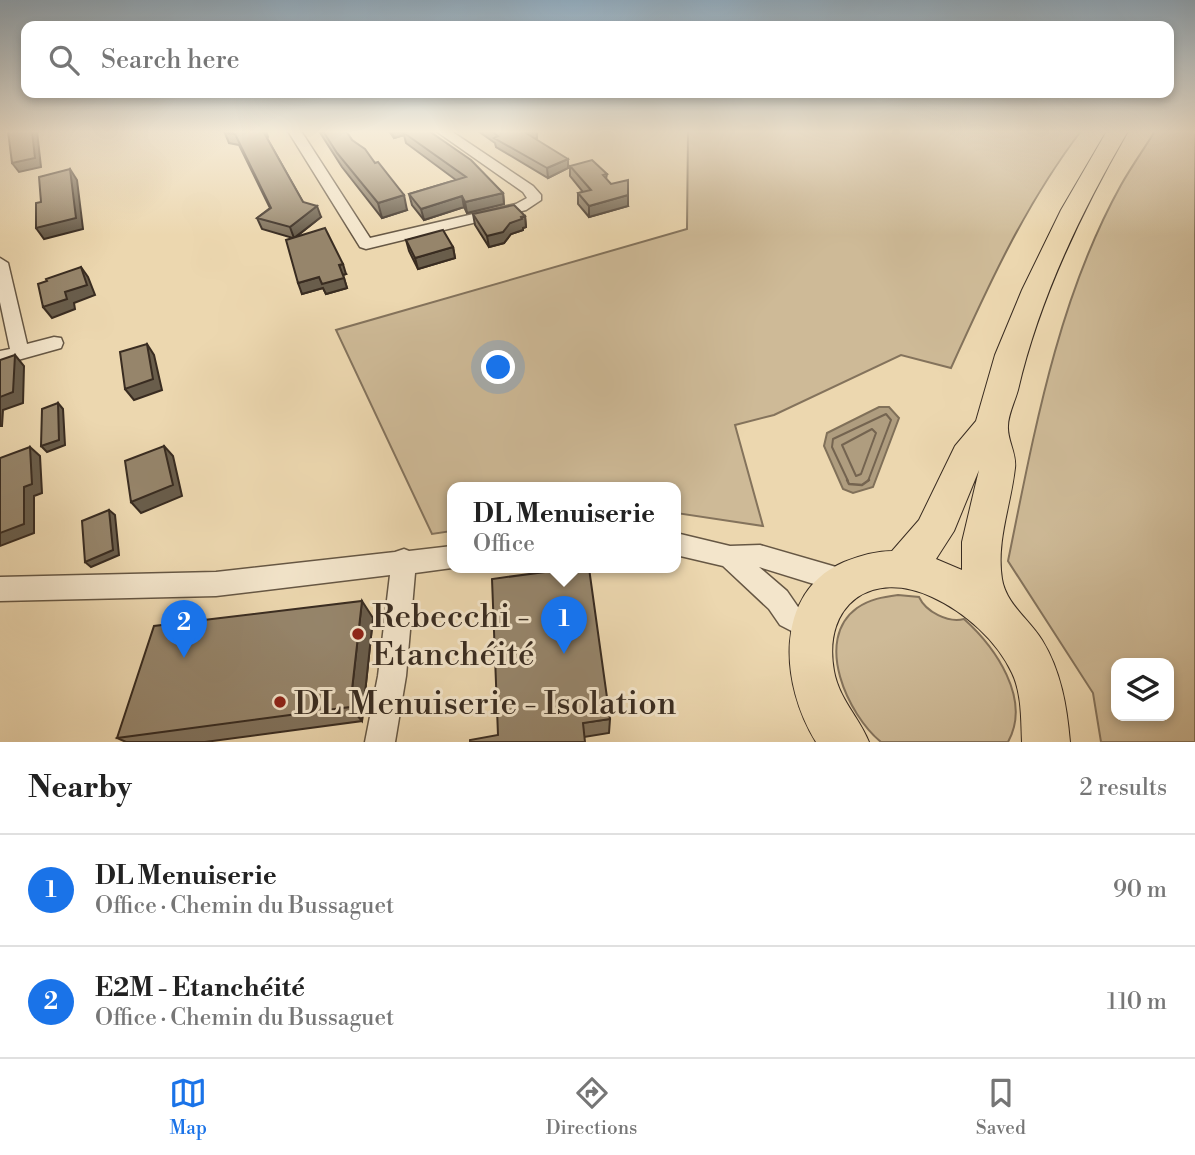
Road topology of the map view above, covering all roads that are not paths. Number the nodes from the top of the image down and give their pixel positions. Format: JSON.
{"nodes":[{"id":1,"x":316,"y":166,"type":"edge"},
{"id":2,"x":493,"y":166,"type":"edge"},
{"id":3,"x":1097,"y":166,"type":"edge"},
{"id":4,"x":0,"y":263,"type":"edge"},
{"id":5,"x":54,"y":343,"type":"dead end"},
{"id":6,"x":20,"y":352,"type":"junction"},
{"id":7,"x":0,"y":358,"type":"edge"},
{"id":8,"x":991,"y":426,"type":"junction"},
{"id":9,"x":681,"y":545,"type":"edge"},
{"id":10,"x":447,"y":556,"type":"edge"},
{"id":11,"x":730,"y":557,"type":"junction"},
{"id":12,"x":404,"y":560,"type":"junction"},
{"id":13,"x":901,"y":569,"type":"junction"},
{"id":14,"x":844,"y":581,"type":"junction"},
{"id":15,"x":0,"y":589,"type":"edge"},
{"id":16,"x":992,"y":613,"type":"junction"},
{"id":17,"x":810,"y":628,"type":"junction"},
{"id":18,"x":380,"y":742,"type":"edge"},
{"id":19,"x":845,"y":742,"type":"edge"},
{"id":20,"x":1046,"y":742,"type":"edge"}],
"edges":[{"from":1,"to":2,"type":"street"},
{"from":3,"to":8,"type":"main road"},
{"from":4,"to":6,"type":"street"},
{"from":5,"to":6,"type":"street"},
{"from":6,"to":7,"type":"street"},
{"from":8,"to":13,"type":"main road"},
{"from":8,"to":16,"type":"main road"},
{"from":9,"to":11,"type":"street"},
{"from":10,"to":12,"type":"street"},
{"from":11,"to":14,"type":"street"},
{"from":11,"to":17,"type":"street"},
{"from":12,"to":15,"type":"street"},
{"from":12,"to":18,"type":"street"},
{"from":13,"to":14,"type":"main road"},
{"from":13,"to":16,"type":"main road"},
{"from":14,"to":17,"type":"main road"},
{"from":16,"to":20,"type":"main road"},
{"from":17,"to":19,"type":"main road"}]}
